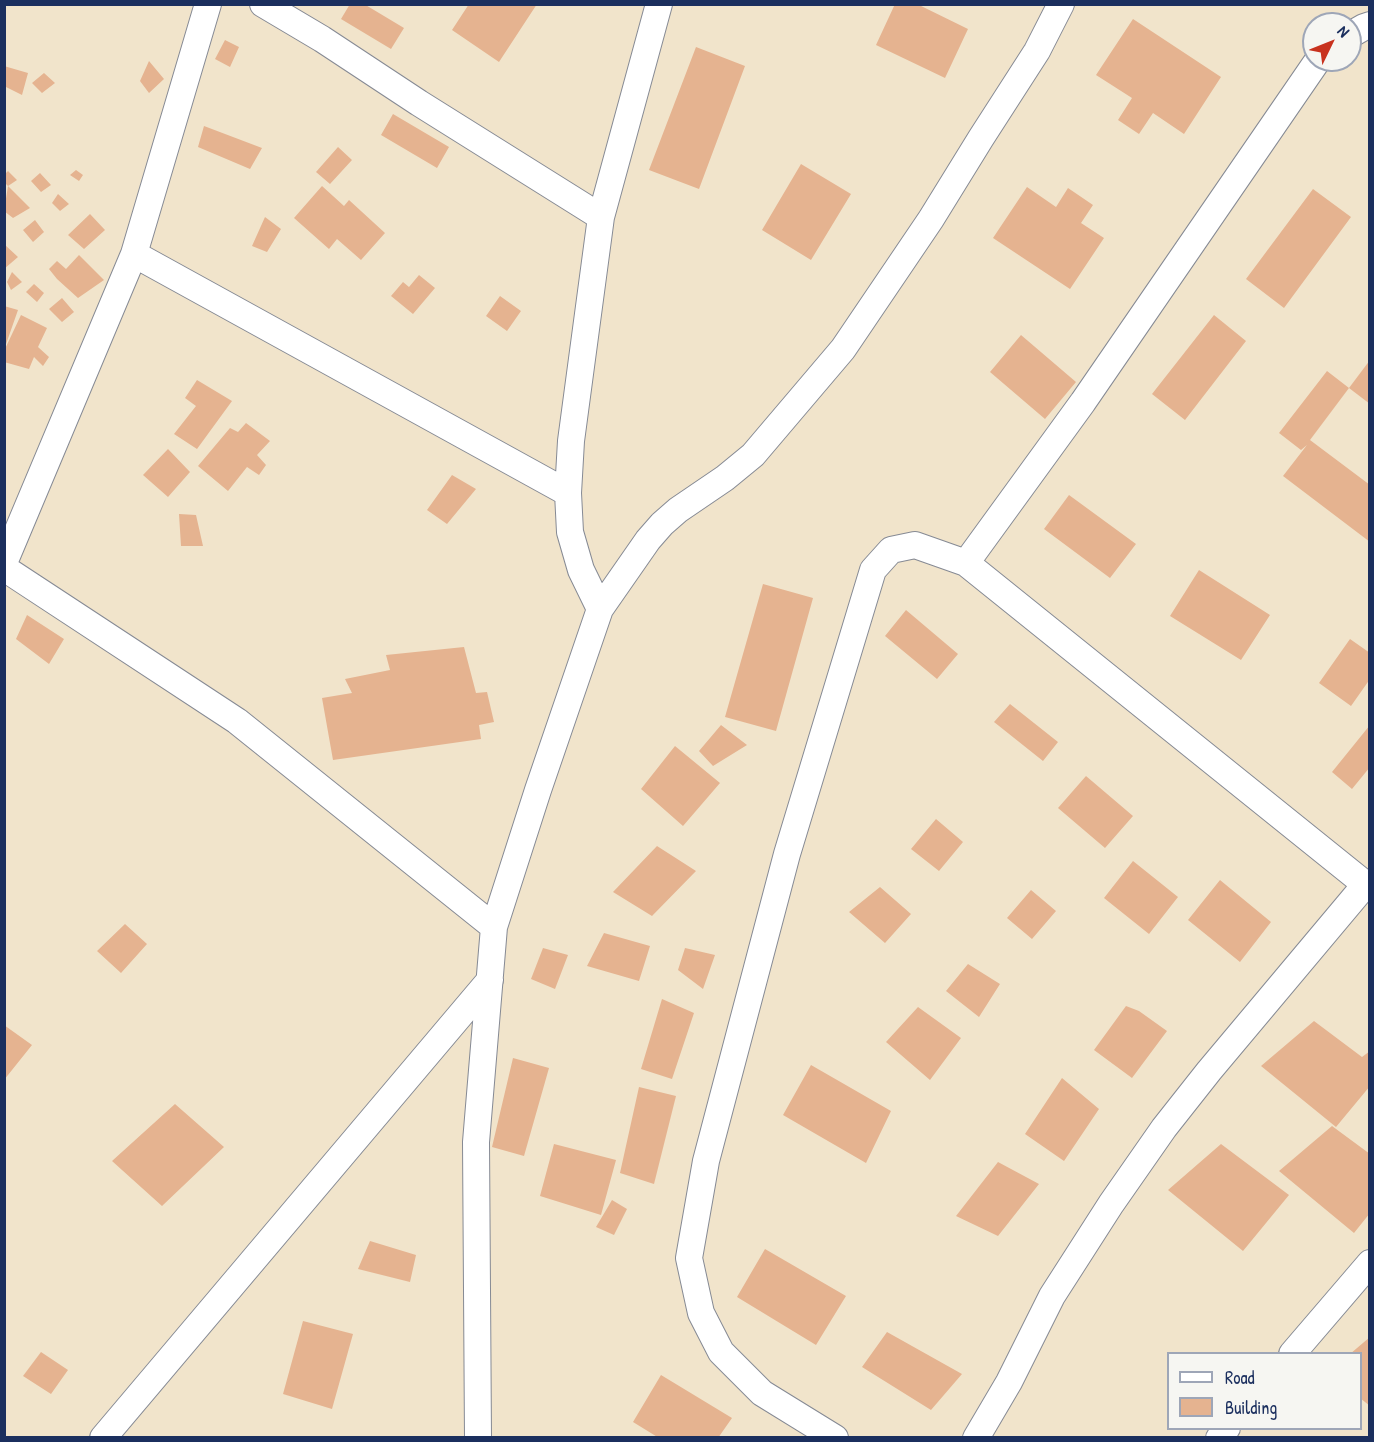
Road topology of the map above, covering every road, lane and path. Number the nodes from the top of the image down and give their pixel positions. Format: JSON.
{"nodes":[{"id":1,"x":208,"y":4,"type":"edge"},
{"id":2,"x":263,"y":4,"type":"edge"},
{"id":3,"x":658,"y":4,"type":"edge"},
{"id":4,"x":1061,"y":4,"type":"edge"},
{"id":5,"x":1310,"y":72,"type":"edge"},
{"id":6,"x":601,"y":217,"type":"junction"},
{"id":7,"x":134,"y":254,"type":"junction"},
{"id":8,"x":568,"y":492,"type":"junction"},
{"id":9,"x":4,"y":563,"type":"edge"},
{"id":10,"x":966,"y":563,"type":"junction"},
{"id":11,"x":4,"y":568,"type":"edge"},
{"id":12,"x":600,"y":609,"type":"junction"},
{"id":13,"x":1367,"y":886,"type":"edge"},
{"id":14,"x":494,"y":927,"type":"junction"},
{"id":15,"x":490,"y":980,"type":"junction"},
{"id":16,"x":1370,"y":1263,"type":"edge"},
{"id":17,"x":1293,"y":1352,"type":"edge"},
{"id":18,"x":103,"y":1437,"type":"edge"},
{"id":19,"x":478,"y":1437,"type":"edge"},
{"id":20,"x":835,"y":1437,"type":"edge"},
{"id":21,"x":976,"y":1437,"type":"edge"}],
"edges":[{"from":1,"to":7,"type":"street"},
{"from":2,"to":6,"type":"street"},
{"from":3,"to":6,"type":"street"},
{"from":4,"to":12,"type":"street"},
{"from":5,"to":10,"type":"street"},
{"from":6,"to":8,"type":"street"},
{"from":7,"to":8,"type":"street"},
{"from":7,"to":9,"type":"street"},
{"from":8,"to":12,"type":"street"},
{"from":10,"to":13,"type":"street"},
{"from":10,"to":20,"type":"street"},
{"from":11,"to":14,"type":"street"},
{"from":12,"to":14,"type":"street"},
{"from":13,"to":21,"type":"street"},
{"from":14,"to":15,"type":"street"},
{"from":15,"to":18,"type":"street"},
{"from":15,"to":19,"type":"street"},
{"from":16,"to":17,"type":"street"}]}
